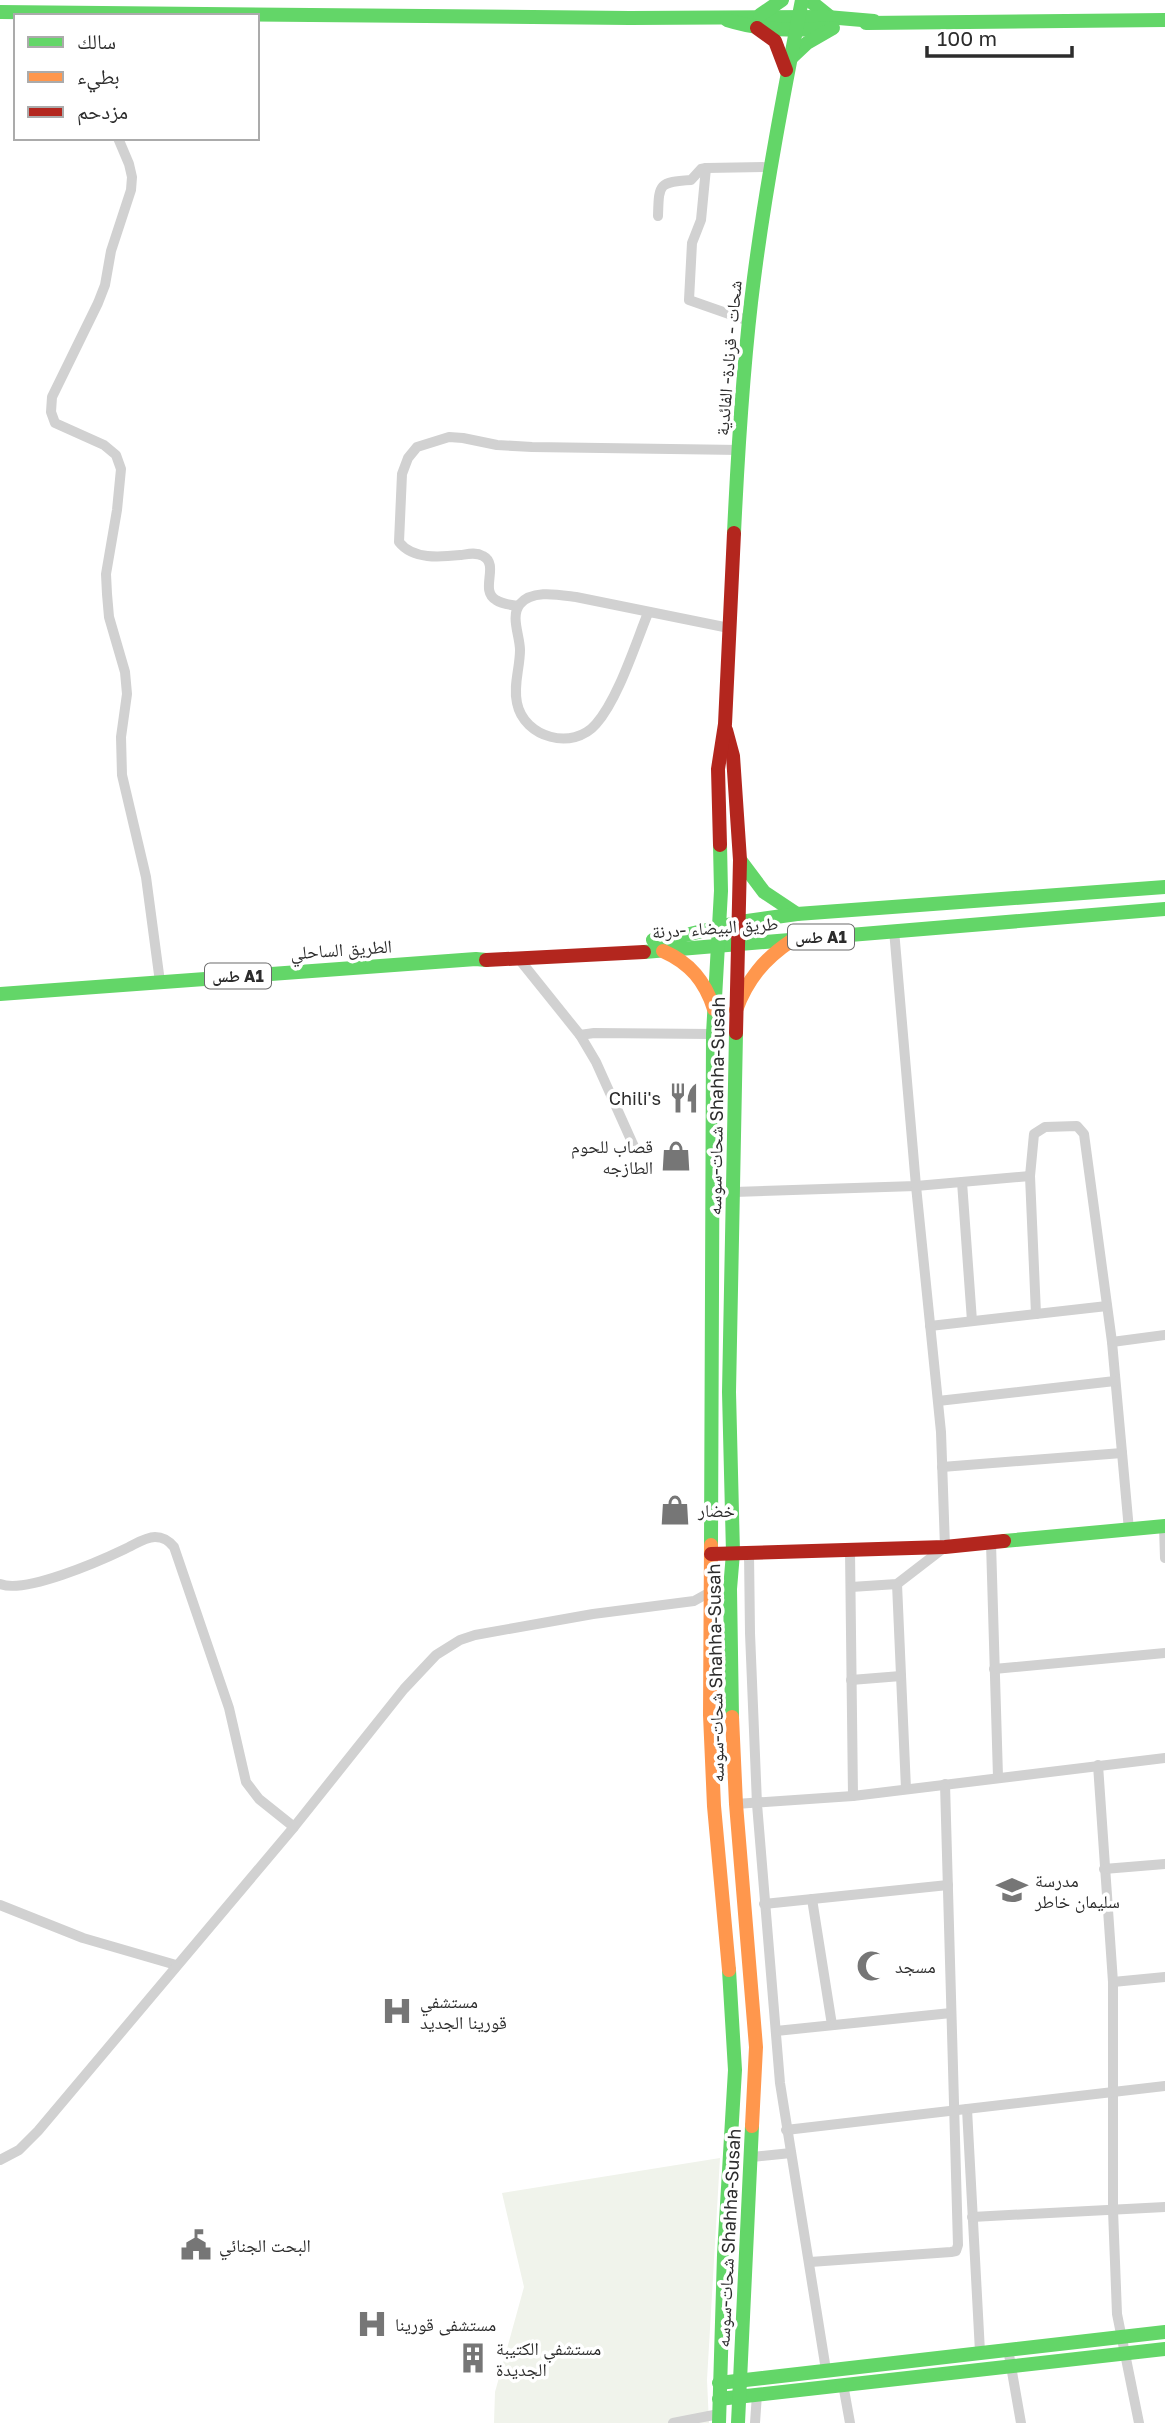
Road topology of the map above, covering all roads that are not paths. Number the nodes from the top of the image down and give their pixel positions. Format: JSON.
{"nodes":[{"id":1,"x":782,"y":0,"type":"edge"},
{"id":2,"x":802,"y":0,"type":"edge"},
{"id":3,"x":809,"y":0,"type":"edge"},
{"id":4,"x":0,"y":12,"type":"edge"},
{"id":5,"x":53,"y":14,"type":"edge"},
{"id":6,"x":259,"y":16,"type":"edge"},
{"id":7,"x":1165,"y":20,"type":"edge"},
{"id":8,"x":759,"y":21,"type":"junction"},
{"id":9,"x":831,"y":22,"type":"junction"},
{"id":10,"x":797,"y":24,"type":"junction"},
{"id":11,"x":788,"y":66,"type":"junction"},
{"id":12,"x":119,"y":140,"type":"edge"},
{"id":13,"x":771,"y":167,"type":"junction"},
{"id":14,"x":706,"y":168,"type":"junction"},
{"id":15,"x":658,"y":216,"type":"dead end"},
{"id":16,"x":749,"y":321,"type":"junction"},
{"id":17,"x":740,"y":450,"type":"junction"},
{"id":18,"x":518,"y":606,"type":"junction"},
{"id":19,"x":648,"y":613,"type":"junction"},
{"id":20,"x":729,"y":628,"type":"junction"},
{"id":21,"x":725,"y":724,"type":"junction"},
{"id":22,"x":740,"y":860,"type":"junction"},
{"id":23,"x":1165,"y":887,"type":"edge"},
{"id":24,"x":1165,"y":909,"type":"edge"},
{"id":25,"x":797,"y":914,"type":"junction"},
{"id":26,"x":740,"y":922,"type":"junction"},
{"id":27,"x":719,"y":927,"type":"junction"},
{"id":28,"x":894,"y":930,"type":"junction"},
{"id":29,"x":792,"y":940,"type":"junction"},
{"id":30,"x":739,"y":944,"type":"junction"},
{"id":31,"x":719,"y":946,"type":"junction"},
{"id":32,"x":663,"y":951,"type":"junction"},
{"id":33,"x":519,"y":959,"type":"junction"},
{"id":34,"x":476,"y":960,"type":"junction"},
{"id":35,"x":160,"y":982,"type":"junction"},
{"id":36,"x":0,"y":994,"type":"edge"},
{"id":37,"x":714,"y":1009,"type":"junction"},
{"id":38,"x":736,"y":1010,"type":"junction"},
{"id":39,"x":713,"y":1034,"type":"junction"},
{"id":40,"x":580,"y":1035,"type":"junction"},
{"id":41,"x":636,"y":1151,"type":"dead end"},
{"id":42,"x":1030,"y":1176,"type":"junction"},
{"id":43,"x":962,"y":1182,"type":"junction"},
{"id":44,"x":916,"y":1186,"type":"junction"},
{"id":45,"x":734,"y":1192,"type":"junction"},
{"id":46,"x":1107,"y":1306,"type":"junction"},
{"id":47,"x":1036,"y":1314,"type":"junction"},
{"id":48,"x":972,"y":1321,"type":"junction"},
{"id":49,"x":930,"y":1326,"type":"junction"},
{"id":50,"x":1165,"y":1335,"type":"edge"},
{"id":51,"x":1112,"y":1342,"type":"junction"},
{"id":52,"x":1115,"y":1381,"type":"junction"},
{"id":53,"x":938,"y":1401,"type":"junction"},
{"id":54,"x":1122,"y":1453,"type":"junction"},
{"id":55,"x":942,"y":1467,"type":"junction"},
{"id":56,"x":1164,"y":1526,"type":"edge"},
{"id":57,"x":1129,"y":1530,"type":"junction"},
{"id":58,"x":991,"y":1543,"type":"junction"},
{"id":59,"x":945,"y":1548,"type":"junction"},
{"id":60,"x":850,"y":1551,"type":"junction"},
{"id":61,"x":733,"y":1553,"type":"junction"},
{"id":62,"x":749,"y":1553,"type":"junction"},
{"id":63,"x":711,"y":1554,"type":"junction"},
{"id":64,"x":1165,"y":1558,"type":"edge"},
{"id":65,"x":0,"y":1584,"type":"edge"},
{"id":66,"x":897,"y":1584,"type":"junction"},
{"id":67,"x":850,"y":1587,"type":"junction"},
{"id":68,"x":730,"y":1589,"type":"junction"},
{"id":69,"x":712,"y":1591,"type":"junction"},
{"id":70,"x":1165,"y":1653,"type":"edge"},
{"id":71,"x":995,"y":1669,"type":"junction"},
{"id":72,"x":901,"y":1676,"type":"junction"},
{"id":73,"x":851,"y":1680,"type":"junction"},
{"id":74,"x":1165,"y":1758,"type":"edge"},
{"id":75,"x":1098,"y":1765,"type":"junction"},
{"id":76,"x":998,"y":1777,"type":"junction"},
{"id":77,"x":945,"y":1784,"type":"junction"},
{"id":78,"x":906,"y":1789,"type":"junction"},
{"id":79,"x":853,"y":1796,"type":"junction"},
{"id":80,"x":736,"y":1804,"type":"junction"},
{"id":81,"x":757,"y":1804,"type":"junction"},
{"id":82,"x":294,"y":1827,"type":"junction"},
{"id":83,"x":1165,"y":1864,"type":"edge"},
{"id":84,"x":1104,"y":1869,"type":"junction"},
{"id":85,"x":948,"y":1885,"type":"junction"},
{"id":86,"x":812,"y":1899,"type":"junction"},
{"id":87,"x":764,"y":1904,"type":"junction"},
{"id":88,"x":0,"y":1905,"type":"edge"},
{"id":89,"x":176,"y":1965,"type":"junction"},
{"id":90,"x":1165,"y":1977,"type":"edge"},
{"id":91,"x":1113,"y":1982,"type":"junction"},
{"id":92,"x":951,"y":2013,"type":"junction"},
{"id":93,"x":832,"y":2025,"type":"junction"},
{"id":94,"x":776,"y":2031,"type":"junction"},
{"id":95,"x":1165,"y":2086,"type":"edge"},
{"id":96,"x":1112,"y":2092,"type":"junction"},
{"id":97,"x":967,"y":2109,"type":"junction"},
{"id":98,"x":954,"y":2110,"type":"junction"},
{"id":99,"x":786,"y":2130,"type":"junction"},
{"id":100,"x":790,"y":2153,"type":"junction"},
{"id":101,"x":752,"y":2157,"type":"junction"},
{"id":102,"x":0,"y":2160,"type":"edge"},
{"id":103,"x":1165,"y":2207,"type":"edge"},
{"id":104,"x":1113,"y":2210,"type":"junction"},
{"id":105,"x":972,"y":2217,"type":"junction"},
{"id":106,"x":810,"y":2262,"type":"junction"},
{"id":107,"x":1165,"y":2332,"type":"edge"},
{"id":108,"x":1120,"y":2337,"type":"junction"},
{"id":109,"x":1009,"y":2349,"type":"junction"},
{"id":110,"x":1165,"y":2349,"type":"edge"},
{"id":111,"x":980,"y":2353,"type":"junction"},
{"id":112,"x":1124,"y":2353,"type":"junction"},
{"id":113,"x":1010,"y":2366,"type":"junction"},
{"id":114,"x":826,"y":2370,"type":"junction"},
{"id":115,"x":740,"y":2380,"type":"junction"},
{"id":116,"x":719,"y":2383,"type":"junction"},
{"id":117,"x":843,"y":2384,"type":"junction"},
{"id":118,"x":757,"y":2394,"type":"junction"},
{"id":119,"x":739,"y":2397,"type":"junction"},
{"id":120,"x":719,"y":2412,"type":"edge"},
{"id":121,"x":673,"y":2423,"type":"edge"},
{"id":122,"x":738,"y":2423,"type":"edge"},
{"id":123,"x":755,"y":2423,"type":"edge"},
{"id":124,"x":850,"y":2423,"type":"edge"},
{"id":125,"x":1021,"y":2423,"type":"edge"},
{"id":126,"x":1139,"y":2423,"type":"edge"}],
"edges":[{"from":1,"to":8,"type":"main road"},
{"from":2,"to":10,"type":"main road","name":"شحات - قرنادة- الفائدية"},
{"from":3,"to":9,"type":"main road"},
{"from":4,"to":5,"type":"main road"},
{"from":6,"to":8,"type":"main road"},
{"from":7,"to":9,"type":"main road"},
{"from":8,"to":10,"type":"main road"},
{"from":8,"to":11,"type":"main road"},
{"from":9,"to":10,"type":"main road"},
{"from":9,"to":11,"type":"main road"},
{"from":10,"to":11,"type":"main road","name":"شحات - قرنادة- الفائدية"},
{"from":11,"to":13,"type":"main road","name":"شحات - قرنادة- الفائدية"},
{"from":12,"to":35,"type":"street"},
{"from":13,"to":14,"type":"street"},
{"from":13,"to":16,"type":"main road","name":"شحات - قرنادة- الفائدية"},
{"from":14,"to":15,"type":"street"},
{"from":14,"to":16,"type":"street"},
{"from":16,"to":17,"type":"main road","name":"شحات - قرنادة- الفائدية"},
{"from":17,"to":18,"type":"street"},
{"from":17,"to":20,"type":"main road","name":"شحات - قرنادة- الفائدية"},
{"from":18,"to":19,"type":"street"},
{"from":18,"to":19,"type":"street"},
{"from":19,"to":20,"type":"street"},
{"from":20,"to":21,"type":"main road","name":"شحات - قرنادة- الفائدية"},
{"from":21,"to":22,"type":"main road","name":"شحات-سوسه Shahha-Susah"},
{"from":21,"to":27,"type":"main road","name":"شحات-سوسه Shahha-Susah"},
{"from":22,"to":25,"type":"main road"},
{"from":22,"to":26,"type":"main road","name":"شحات-سوسه Shahha-Susah"},
{"from":23,"to":25,"type":"main road","name":"طريق البيضاء -درنة","number":"طس A1"},
{"from":24,"to":28,"type":"main road","name":"طريق البيضاء -درنة","number":"طس A1"},
{"from":25,"to":26,"type":"main road","name":"طريق البيضاء -درنة","number":"طس A1"},
{"from":26,"to":27,"type":"main road","name":"طريق البيضاء -درنة","number":"طس A1"},
{"from":26,"to":30,"type":"main road","name":"شحات-سوسه Shahha-Susah"},
{"from":27,"to":31,"type":"main road","name":"شحات-سوسه Shahha-Susah"},
{"from":27,"to":34,"type":"main road","name":"طريق البيضاء -درنة"},
{"from":28,"to":29,"type":"main road","name":"طريق البيضاء -درنة","number":"طس A1"},
{"from":28,"to":44,"type":"street"},
{"from":29,"to":30,"type":"main road","name":"طريق البيضاء -درنة","number":"طس A1"},
{"from":29,"to":38,"type":"main road"},
{"from":30,"to":31,"type":"main road","name":"طريق البيضاء -درنة","number":"طس A1"},
{"from":30,"to":38,"type":"main road","name":"شحات-سوسه Shahha-Susah"},
{"from":31,"to":32,"type":"main road","name":"طريق البيضاء -درنة","number":"طس A1"},
{"from":31,"to":37,"type":"main road","name":"شحات-سوسه Shahha-Susah"},
{"from":32,"to":33,"type":"main road","name":"طريق البيضاء -درنة","number":"طس A1"},
{"from":32,"to":37,"type":"main road"},
{"from":33,"to":34,"type":"main road","name":"طريق البيضاء -درنة","number":"طس A1"},
{"from":33,"to":40,"type":"street"},
{"from":34,"to":35,"type":"main road","name":"الطريق الساحلي","number":"طس A1"},
{"from":35,"to":36,"type":"main road","name":"الطريق الساحلي","number":"طس A1"},
{"from":37,"to":39,"type":"main road","name":"شحات-سوسه Shahha-Susah"},
{"from":38,"to":45,"type":"main road","name":"شحات-سوسه Shahha-Susah"},
{"from":39,"to":40,"type":"street"},
{"from":39,"to":63,"type":"main road","name":"شحات-سوسه Shahha-Susah"},
{"from":40,"to":41,"type":"street"},
{"from":42,"to":43,"type":"street"},
{"from":42,"to":46,"type":"street"},
{"from":42,"to":47,"type":"street"},
{"from":43,"to":44,"type":"street"},
{"from":43,"to":48,"type":"street"},
{"from":44,"to":45,"type":"street"},
{"from":44,"to":49,"type":"street"},
{"from":45,"to":61,"type":"main road","name":"شحات-سوسه Shahha-Susah"},
{"from":46,"to":47,"type":"street"},
{"from":46,"to":51,"type":"street"},
{"from":47,"to":48,"type":"street"},
{"from":48,"to":49,"type":"street"},
{"from":49,"to":53,"type":"street"},
{"from":50,"to":51,"type":"street"},
{"from":51,"to":52,"type":"street"},
{"from":52,"to":53,"type":"street"},
{"from":52,"to":54,"type":"street"},
{"from":53,"to":55,"type":"street"},
{"from":54,"to":55,"type":"street"},
{"from":54,"to":57,"type":"street"},
{"from":55,"to":59,"type":"street"},
{"from":56,"to":57,"type":"main road"},
{"from":56,"to":64,"type":"street"},
{"from":57,"to":58,"type":"main road"},
{"from":58,"to":59,"type":"main road"},
{"from":58,"to":71,"type":"street"},
{"from":59,"to":60,"type":"main road"},
{"from":59,"to":66,"type":"street"},
{"from":60,"to":62,"type":"main road"},
{"from":60,"to":67,"type":"street"},
{"from":61,"to":62,"type":"main road"},
{"from":61,"to":63,"type":"main road"},
{"from":61,"to":68,"type":"main road","name":"شحات-سوسه Shahha-Susah"},
{"from":62,"to":81,"type":"street"},
{"from":63,"to":69,"type":"main road","name":"شحات-سوسه Shahha-Susah"},
{"from":65,"to":82,"type":"street"},
{"from":66,"to":67,"type":"street"},
{"from":66,"to":72,"type":"street"},
{"from":67,"to":73,"type":"street"},
{"from":68,"to":69,"type":"street"},
{"from":68,"to":80,"type":"main road","name":"شحات-سوسه Shahha-Susah"},
{"from":69,"to":82,"type":"street"},
{"from":69,"to":116,"type":"main road","name":"شحات-سوسه Shahha-Susah"},
{"from":70,"to":71,"type":"street"},
{"from":71,"to":76,"type":"street"},
{"from":72,"to":73,"type":"street"},
{"from":72,"to":78,"type":"street"},
{"from":73,"to":79,"type":"street"},
{"from":74,"to":75,"type":"street"},
{"from":75,"to":76,"type":"street"},
{"from":75,"to":84,"type":"street"},
{"from":76,"to":77,"type":"street"},
{"from":77,"to":78,"type":"street"},
{"from":77,"to":85,"type":"street"},
{"from":78,"to":79,"type":"street"},
{"from":79,"to":81,"type":"street"},
{"from":80,"to":81,"type":"street"},
{"from":80,"to":101,"type":"main road","name":"شحات-سوسه Shahha-Susah"},
{"from":81,"to":87,"type":"street"},
{"from":82,"to":89,"type":"street"},
{"from":83,"to":84,"type":"street"},
{"from":84,"to":91,"type":"street"},
{"from":85,"to":86,"type":"street"},
{"from":85,"to":92,"type":"street"},
{"from":86,"to":87,"type":"street"},
{"from":86,"to":93,"type":"street"},
{"from":87,"to":94,"type":"street"},
{"from":88,"to":89,"type":"street"},
{"from":89,"to":102,"type":"street"},
{"from":90,"to":91,"type":"street"},
{"from":91,"to":96,"type":"street"},
{"from":92,"to":93,"type":"street"},
{"from":92,"to":98,"type":"street"},
{"from":93,"to":94,"type":"street"},
{"from":94,"to":99,"type":"street"},
{"from":95,"to":96,"type":"street"},
{"from":96,"to":97,"type":"street"},
{"from":96,"to":104,"type":"street"},
{"from":97,"to":98,"type":"street"},
{"from":97,"to":105,"type":"street"},
{"from":98,"to":99,"type":"street"},
{"from":98,"to":106,"type":"street"},
{"from":99,"to":100,"type":"street"},
{"from":100,"to":101,"type":"street"},
{"from":100,"to":106,"type":"street"},
{"from":101,"to":115,"type":"main road","name":"شحات-سوسه Shahha-Susah"},
{"from":103,"to":104,"type":"street"},
{"from":104,"to":105,"type":"street"},
{"from":104,"to":108,"type":"street"},
{"from":105,"to":111,"type":"street"},
{"from":106,"to":114,"type":"street"},
{"from":107,"to":108,"type":"main road"},
{"from":108,"to":109,"type":"main road"},
{"from":108,"to":112,"type":"street"},
{"from":109,"to":111,"type":"main road"},
{"from":109,"to":113,"type":"street"},
{"from":110,"to":112,"type":"main road"},
{"from":111,"to":114,"type":"main road"},
{"from":112,"to":113,"type":"main road"},
{"from":112,"to":126,"type":"street"},
{"from":113,"to":117,"type":"main road"},
{"from":113,"to":125,"type":"street"},
{"from":114,"to":115,"type":"main road"},
{"from":115,"to":116,"type":"main road"},
{"from":115,"to":119,"type":"main road","name":"شحات-سوسه Shahha-Susah"},
{"from":116,"to":120,"type":"main road","name":"شحات-سوسه Shahha-Susah"},
{"from":117,"to":118,"type":"main road"},
{"from":117,"to":124,"type":"street"},
{"from":118,"to":119,"type":"main road"},
{"from":118,"to":123,"type":"street"},
{"from":119,"to":120,"type":"main road"},
{"from":119,"to":122,"type":"main road","name":"شحات-سوسه Shahha-Susah"},
{"from":120,"to":121,"type":"street"}]}
